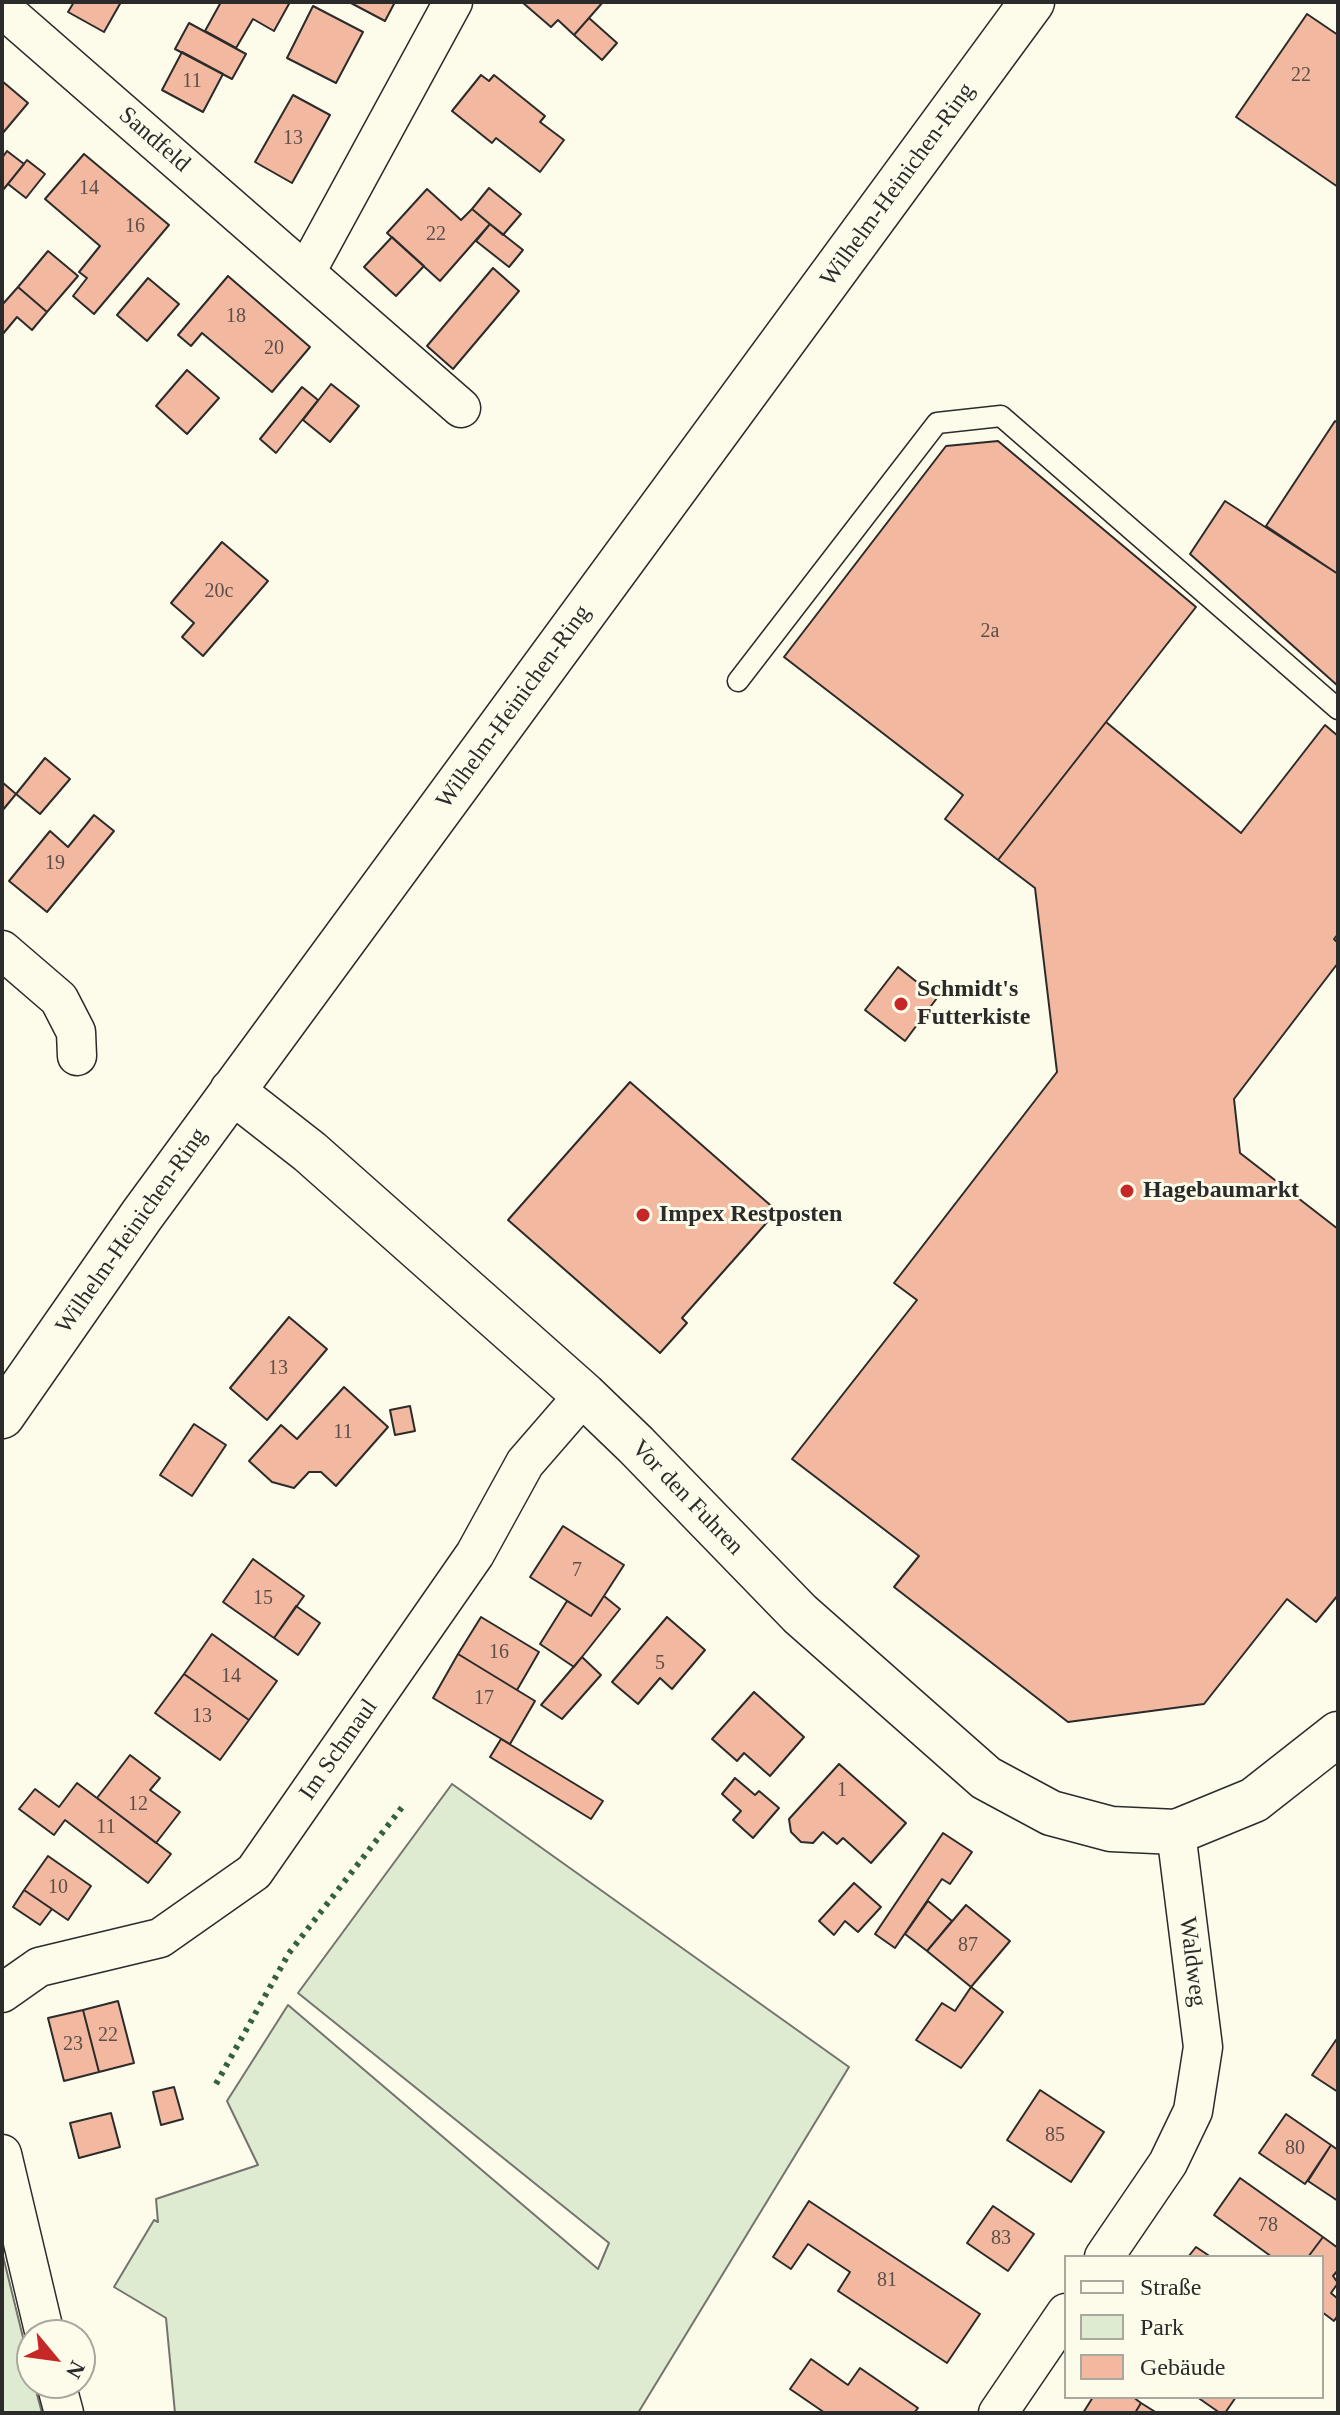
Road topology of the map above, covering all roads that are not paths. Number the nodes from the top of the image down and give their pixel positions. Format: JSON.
{"nodes":[{"id":1,"x":453,"y":2,"type":"edge"},
{"id":2,"x":1032,"y":2,"type":"edge"},
{"id":3,"x":2,"y":8,"type":"edge"},
{"id":4,"x":306,"y":272,"type":"junction"},
{"id":5,"x":461,"y":408,"type":"dead end"},
{"id":6,"x":738,"y":681,"type":"dead end"},
{"id":7,"x":1338,"y":709,"type":"edge"},
{"id":8,"x":2,"y":950,"type":"edge"},
{"id":9,"x":77,"y":1056,"type":"dead end"},
{"id":10,"x":232,"y":1091,"type":"junction"},
{"id":11,"x":584,"y":1395,"type":"junction"},
{"id":12,"x":2,"y":1416,"type":"edge"},
{"id":13,"x":1338,"y":1734,"type":"edge"},
{"id":14,"x":1176,"y":1832,"type":"junction"},
{"id":15,"x":2,"y":1993,"type":"edge"},
{"id":16,"x":2,"y":2154,"type":"edge"},
{"id":17,"x":1105,"y":2255,"type":"edge"},
{"id":18,"x":1064,"y":2316,"type":"edge"},
{"id":19,"x":41,"y":2319,"type":"edge"},
{"id":20,"x":998,"y":2413,"type":"edge"}],
"edges":[{"from":1,"to":4,"type":"street"},
{"from":2,"to":10,"type":"main road","name":"Wilhelm-Heinichen-Ring"},
{"from":3,"to":4,"type":"street","name":"Sandfeld"},
{"from":4,"to":5,"type":"street","name":"Sandfeld"},
{"from":6,"to":7,"type":"lane"},
{"from":8,"to":9,"type":"street"},
{"from":10,"to":11,"type":"main road","name":"Vor den Fuhren"},
{"from":10,"to":12,"type":"main road","name":"Wilhelm-Heinichen-Ring"},
{"from":11,"to":14,"type":"main road","name":"Vor den Fuhren"},
{"from":11,"to":15,"type":"street","name":"Im Schmaul"},
{"from":13,"to":14,"type":"main road"},
{"from":14,"to":17,"type":"street","name":"Waldweg"},
{"from":16,"to":19,"type":"street"},
{"from":18,"to":20,"type":"street"}]}
